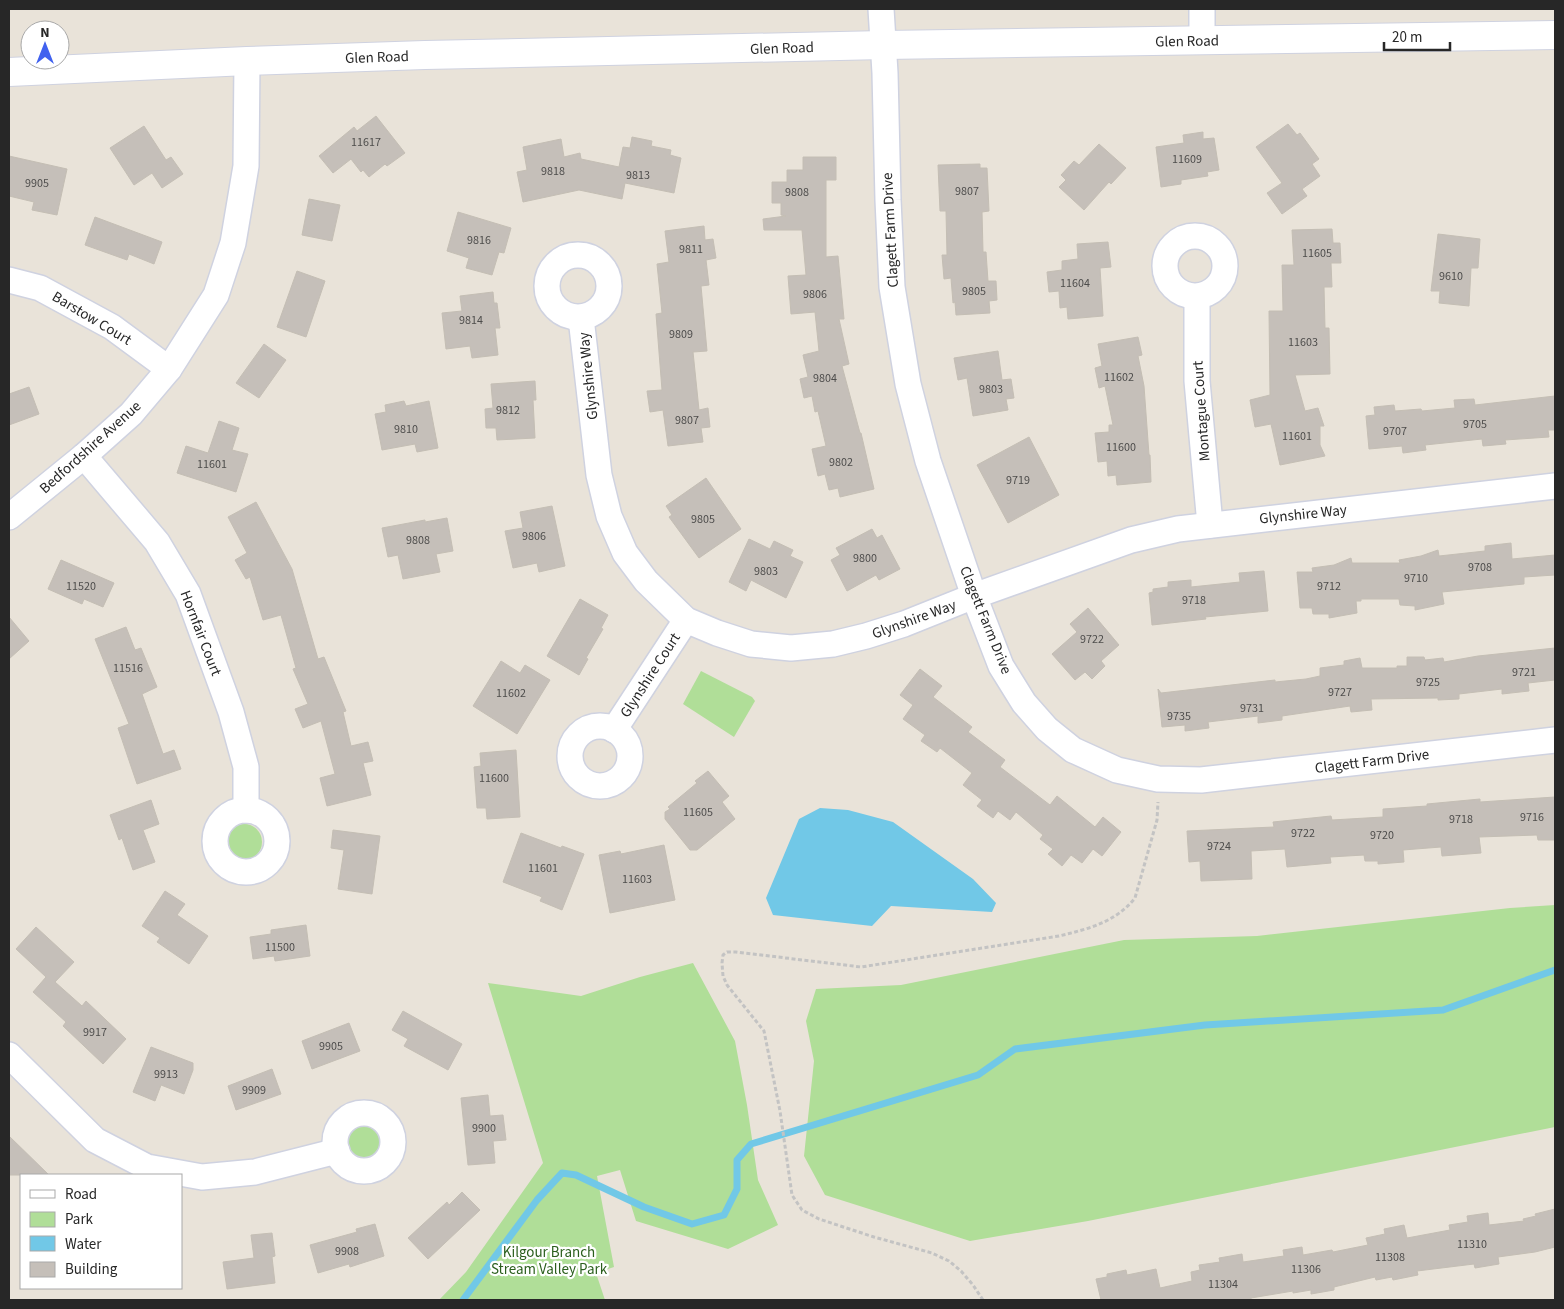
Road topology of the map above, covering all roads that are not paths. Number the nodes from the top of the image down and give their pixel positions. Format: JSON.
{"nodes":[{"id":1,"x":881,"y":9,"type":"edge"},
{"id":2,"x":1202,"y":9,"type":"edge"},
{"id":3,"x":1555,"y":35,"type":"edge"},
{"id":4,"x":1202,"y":41,"type":"junction"},
{"id":5,"x":884,"y":45,"type":"junction"},
{"id":6,"x":247,"y":61,"type":"junction"},
{"id":7,"x":9,"y":72,"type":"edge"},
{"id":8,"x":9,"y":280,"type":"edge"},
{"id":9,"x":1196,"y":297,"type":"dead end"},
{"id":10,"x":582,"y":318,"type":"dead end"},
{"id":11,"x":169,"y":369,"type":"junction"},
{"id":12,"x":84,"y":456,"type":"junction"},
{"id":13,"x":1555,"y":486,"type":"edge"},
{"id":14,"x":9,"y":517,"type":"edge"},
{"id":15,"x":1210,"y":525,"type":"junction"},
{"id":16,"x":974,"y":596,"type":"junction"},
{"id":17,"x":686,"y":620,"type":"junction"},
{"id":18,"x":614,"y":730,"type":"dead end"},
{"id":19,"x":1555,"y":740,"type":"edge"},
{"id":20,"x":246,"y":810,"type":"dead end"},
{"id":21,"x":9,"y":1055,"type":"edge"},
{"id":22,"x":337,"y":1151,"type":"dead end"}],
"edges":[{"from":1,"to":5,"type":"street","name":"Clagett Farm Drive"},
{"from":2,"to":4,"type":"street"},
{"from":3,"to":4,"type":"main road","name":"Glen Road"},
{"from":4,"to":5,"type":"main road","name":"Glen Road"},
{"from":5,"to":6,"type":"main road","name":"Glen Road"},
{"from":5,"to":16,"type":"street","name":"Clagett Farm Drive"},
{"from":6,"to":7,"type":"main road","name":"Glen Road"},
{"from":6,"to":11,"type":"street","name":"Bedfordshire Avenue"},
{"from":8,"to":11,"type":"street","name":"Barstow Court"},
{"from":9,"to":15,"type":"street","name":"Montague Court"},
{"from":10,"to":17,"type":"street","name":"Glynshire Way"},
{"from":11,"to":12,"type":"street","name":"Bedfordshire Avenue"},
{"from":12,"to":14,"type":"street","name":"Bedfordshire Avenue"},
{"from":12,"to":20,"type":"street","name":"Hornfair Court"},
{"from":13,"to":15,"type":"street","name":"Glynshire Way"},
{"from":15,"to":16,"type":"street","name":"Glynshire Way"},
{"from":16,"to":17,"type":"street","name":"Glynshire Way"},
{"from":16,"to":19,"type":"street","name":"Clagett Farm Drive"},
{"from":17,"to":18,"type":"street","name":"Glynshire Court"},
{"from":21,"to":22,"type":"street"}]}
